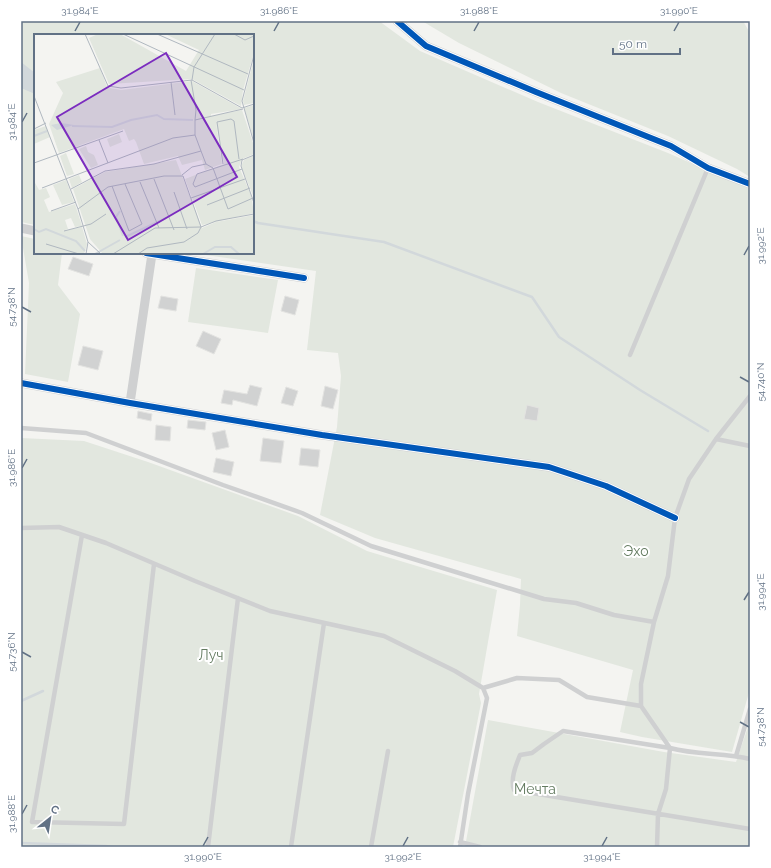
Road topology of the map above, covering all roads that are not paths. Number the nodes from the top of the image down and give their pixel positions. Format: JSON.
{"nodes":[{"id":1,"x":397,"y":21,"type":"edge"},
{"id":2,"x":708,"y":168,"type":"junction"},
{"id":3,"x":750,"y":184,"type":"edge"},
{"id":4,"x":21,"y":228,"type":"edge"},
{"id":5,"x":34,"y":231,"type":"edge"},
{"id":6,"x":149,"y":254,"type":"edge"},
{"id":7,"x":304,"y":278,"type":"dead end"},
{"id":8,"x":630,"y":355,"type":"dead end"},
{"id":9,"x":21,"y":383,"type":"edge"},
{"id":10,"x":750,"y":396,"type":"edge"},
{"id":11,"x":130,"y":403,"type":"junction"},
{"id":12,"x":21,"y":428,"type":"edge"},
{"id":13,"x":716,"y":439,"type":"junction"},
{"id":14,"x":750,"y":446,"type":"edge"},
{"id":15,"x":675,"y":518,"type":"junction"},
{"id":16,"x":21,"y":528,"type":"edge"},
{"id":17,"x":82,"y":535,"type":"junction"},
{"id":18,"x":154,"y":564,"type":"junction"},
{"id":19,"x":238,"y":598,"type":"junction"},
{"id":20,"x":654,"y":622,"type":"junction"},
{"id":21,"x":324,"y":623,"type":"junction"},
{"id":22,"x":483,"y":688,"type":"junction"},
{"id":23,"x":642,"y":706,"type":"junction"},
{"id":24,"x":750,"y":709,"type":"edge"},
{"id":25,"x":670,"y":748,"type":"junction"},
{"id":26,"x":388,"y":751,"type":"dead end"},
{"id":27,"x":736,"y":756,"type":"junction"},
{"id":28,"x":750,"y":759,"type":"edge"},
{"id":29,"x":658,"y":814,"type":"junction"},
{"id":30,"x":750,"y":829,"type":"edge"},
{"id":31,"x":460,"y":845,"type":"edge"},
{"id":32,"x":208,"y":847,"type":"edge"},
{"id":33,"x":291,"y":847,"type":"edge"},
{"id":34,"x":371,"y":847,"type":"edge"},
{"id":35,"x":480,"y":847,"type":"edge"},
{"id":36,"x":657,"y":847,"type":"edge"}],
"edges":[{"from":1,"to":2,"type":"street"},
{"from":2,"to":3,"type":"street"},
{"from":2,"to":8,"type":"lane"},
{"from":4,"to":5,"type":"street"},
{"from":6,"to":7,"type":"street"},
{"from":6,"to":11,"type":"street"},
{"from":9,"to":11,"type":"street"},
{"from":10,"to":13,"type":"lane"},
{"from":11,"to":15,"type":"street"},
{"from":12,"to":20,"type":"lane"},
{"from":13,"to":14,"type":"lane"},
{"from":13,"to":15,"type":"lane"},
{"from":15,"to":20,"type":"lane"},
{"from":16,"to":17,"type":"lane"},
{"from":17,"to":18,"type":"lane"},
{"from":17,"to":18,"type":"lane"},
{"from":18,"to":19,"type":"lane"},
{"from":19,"to":21,"type":"lane"},
{"from":19,"to":32,"type":"lane"},
{"from":20,"to":23,"type":"lane"},
{"from":21,"to":22,"type":"lane"},
{"from":21,"to":33,"type":"lane"},
{"from":22,"to":23,"type":"lane"},
{"from":22,"to":31,"type":"lane"},
{"from":23,"to":25,"type":"lane"},
{"from":24,"to":27,"type":"lane"},
{"from":25,"to":27,"type":"lane"},
{"from":25,"to":29,"type":"lane"},
{"from":25,"to":29,"type":"lane"},
{"from":26,"to":34,"type":"lane"},
{"from":27,"to":28,"type":"lane"},
{"from":29,"to":30,"type":"lane"},
{"from":29,"to":36,"type":"lane"},
{"from":31,"to":35,"type":"lane"}]}
